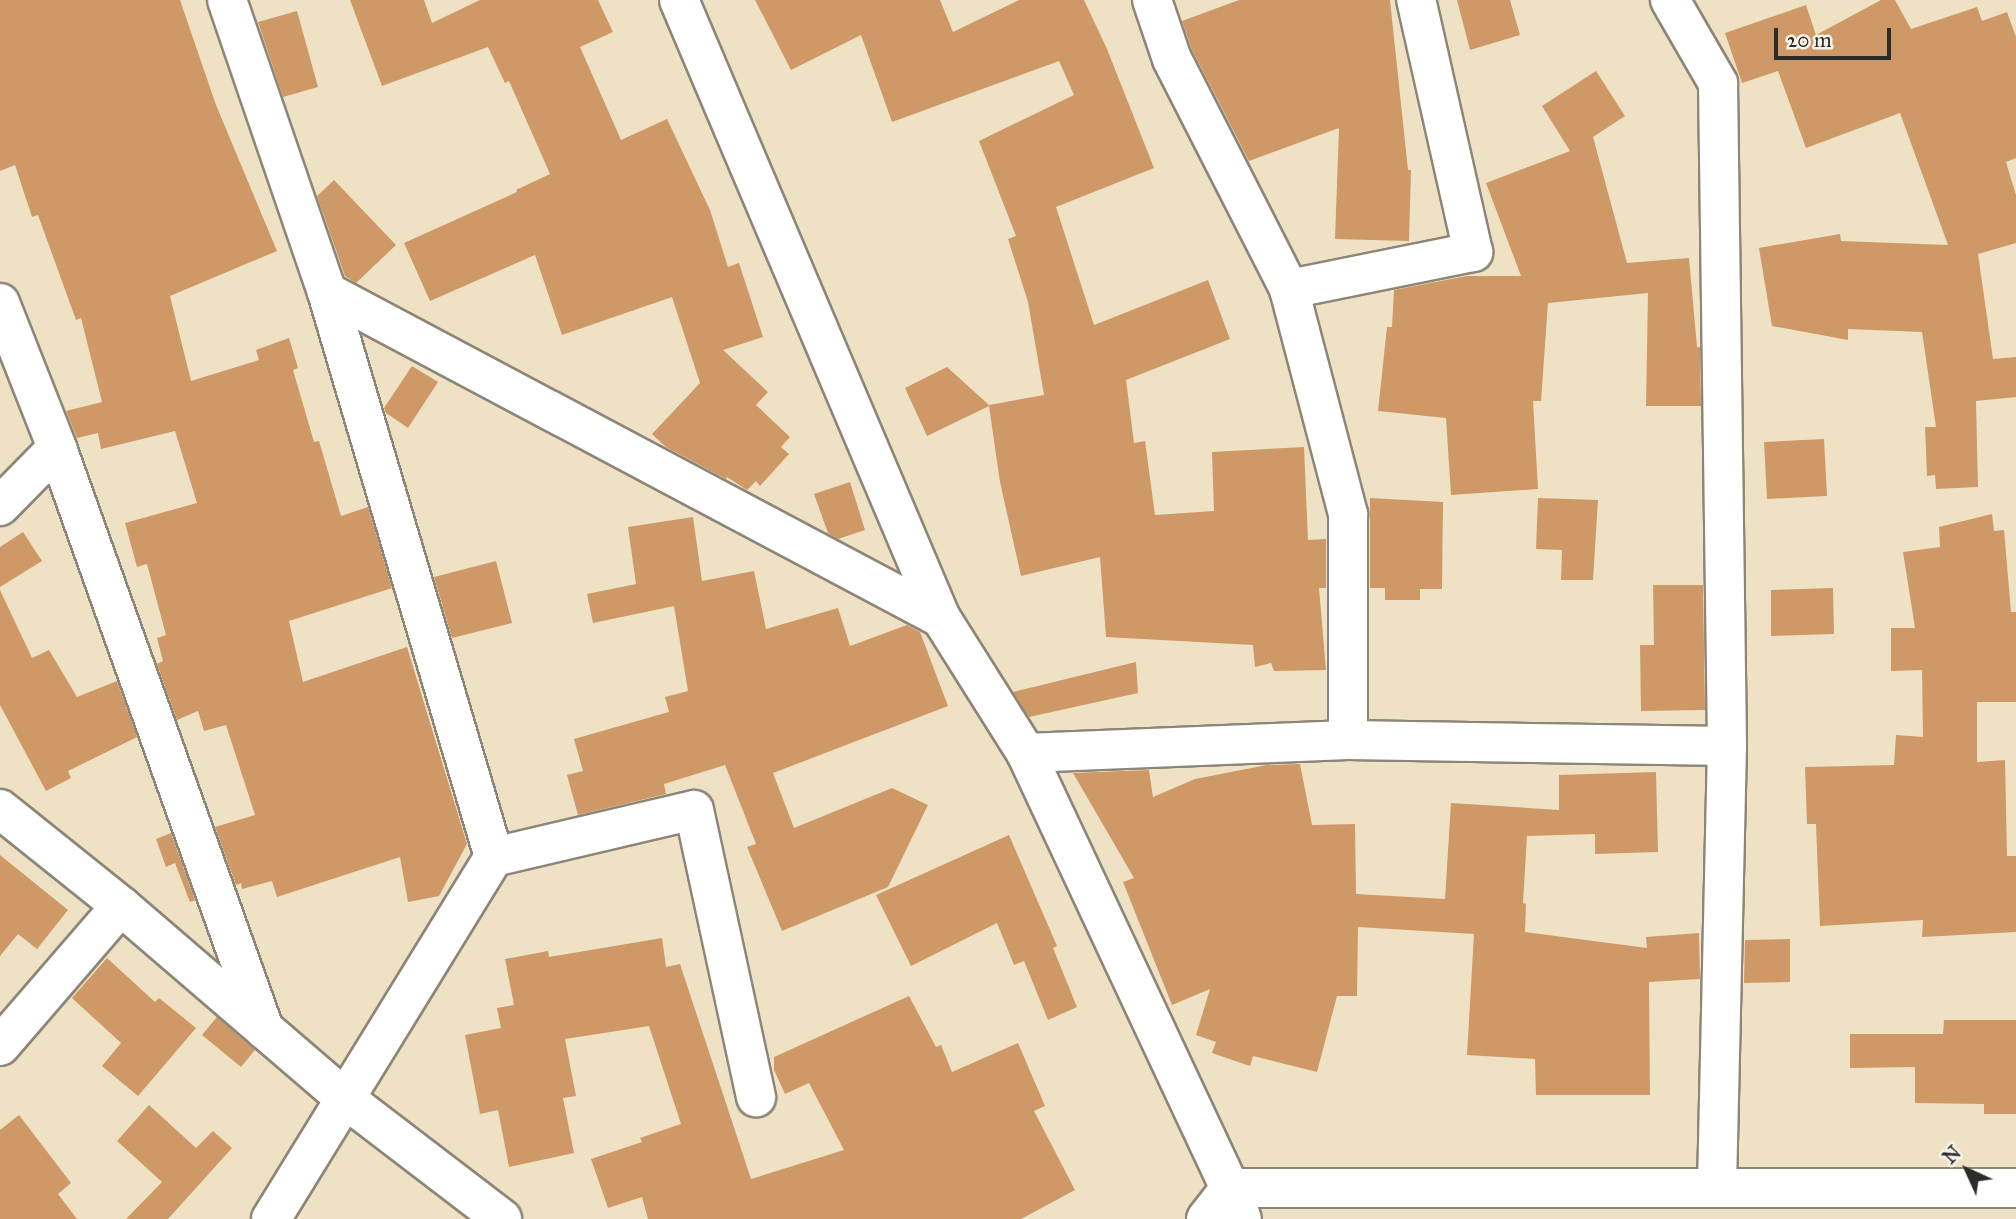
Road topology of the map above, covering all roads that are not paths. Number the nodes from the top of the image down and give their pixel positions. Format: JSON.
{"nodes":[{"id":1,"x":227,"y":0,"type":"edge"},
{"id":2,"x":679,"y":0,"type":"edge"},
{"id":3,"x":1152,"y":0,"type":"edge"},
{"id":4,"x":1416,"y":0,"type":"edge"},
{"id":5,"x":1670,"y":0,"type":"edge"},
{"id":6,"x":1289,"y":289,"type":"junction"},
{"id":7,"x":327,"y":292,"type":"junction"},
{"id":8,"x":0,"y":303,"type":"edge"},
{"id":9,"x":57,"y":447,"type":"junction"},
{"id":10,"x":0,"y":506,"type":"edge"},
{"id":11,"x":940,"y":618,"type":"junction"},
{"id":12,"x":1348,"y":740,"type":"junction"},
{"id":13,"x":1727,"y":747,"type":"junction"},
{"id":14,"x":1026,"y":753,"type":"junction"},
{"id":15,"x":0,"y":809,"type":"edge"},
{"id":16,"x":494,"y":857,"type":"junction"},
{"id":17,"x":121,"y":906,"type":"junction"},
{"id":18,"x":264,"y":1029,"type":"junction"},
{"id":19,"x":0,"y":1046,"type":"edge"},
{"id":20,"x":756,"y":1097,"type":"dead end"},
{"id":21,"x":344,"y":1098,"type":"junction"},
{"id":22,"x":1717,"y":1188,"type":"junction"},
{"id":23,"x":2016,"y":1188,"type":"edge"},
{"id":24,"x":1236,"y":1203,"type":"edge"},
{"id":25,"x":271,"y":1219,"type":"edge"},
{"id":26,"x":502,"y":1219,"type":"edge"},
{"id":27,"x":1206,"y":1219,"type":"edge"}],
"edges":[{"from":1,"to":7,"type":"street"},
{"from":2,"to":11,"type":"street"},
{"from":3,"to":6,"type":"street"},
{"from":4,"to":6,"type":"street"},
{"from":5,"to":13,"type":"street"},
{"from":6,"to":12,"type":"street"},
{"from":7,"to":11,"type":"street"},
{"from":7,"to":16,"type":"street"},
{"from":8,"to":9,"type":"street"},
{"from":9,"to":10,"type":"street"},
{"from":9,"to":18,"type":"street"},
{"from":11,"to":14,"type":"street"},
{"from":12,"to":13,"type":"street"},
{"from":12,"to":14,"type":"street"},
{"from":13,"to":22,"type":"street"},
{"from":14,"to":24,"type":"street"},
{"from":15,"to":17,"type":"street"},
{"from":16,"to":20,"type":"street"},
{"from":16,"to":21,"type":"street"},
{"from":17,"to":18,"type":"street"},
{"from":17,"to":19,"type":"street"},
{"from":18,"to":21,"type":"street"},
{"from":21,"to":25,"type":"street"},
{"from":21,"to":26,"type":"street"},
{"from":22,"to":23,"type":"street"},
{"from":22,"to":24,"type":"street"},
{"from":24,"to":27,"type":"street"}]}
